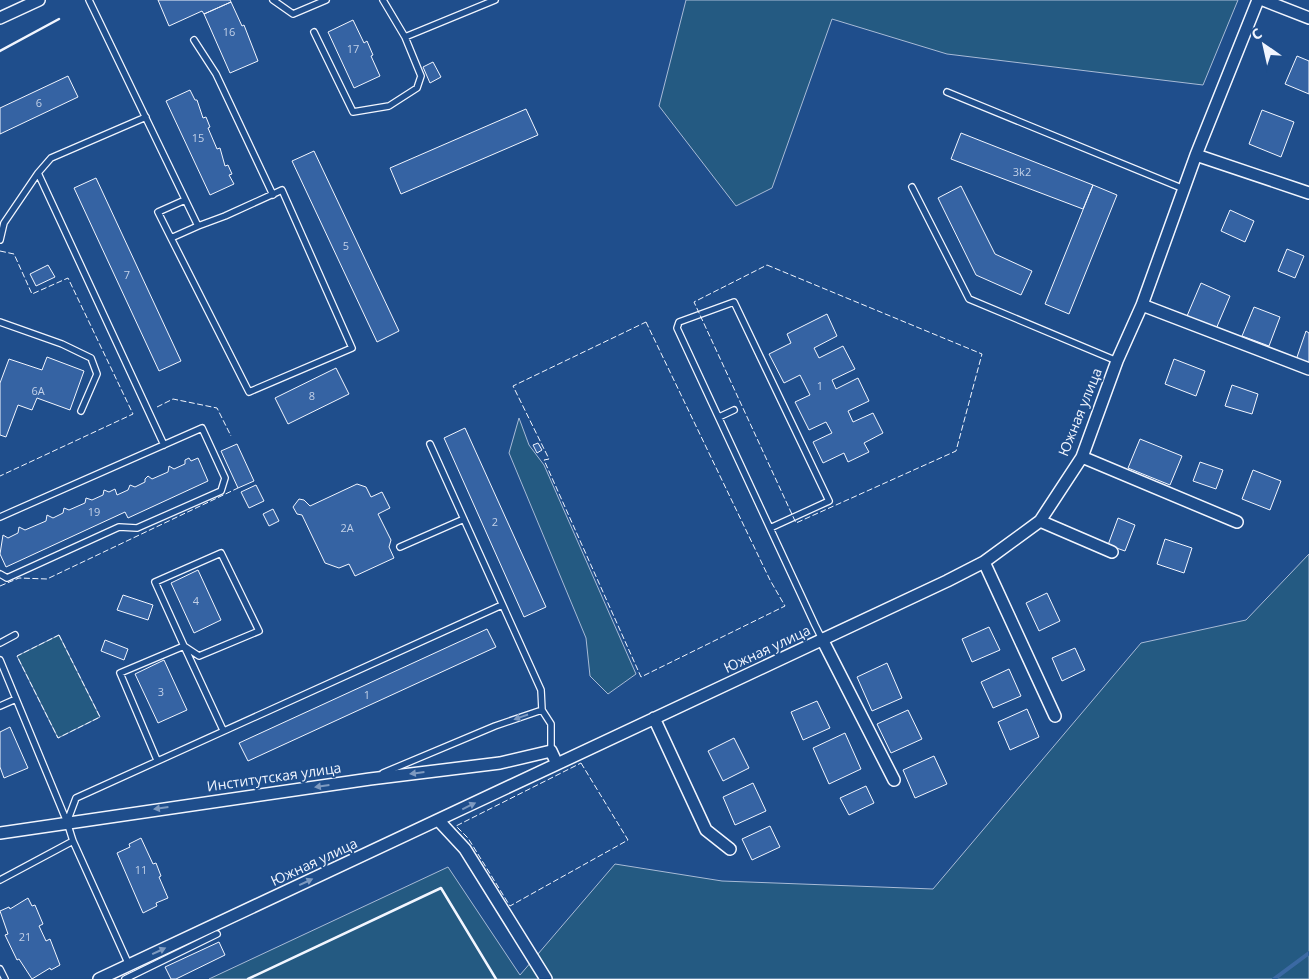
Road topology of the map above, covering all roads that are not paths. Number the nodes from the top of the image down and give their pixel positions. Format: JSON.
{"nodes":[{"id":1,"x":39,"y":0,"type":"edge"},
{"id":2,"x":89,"y":0,"type":"edge"},
{"id":3,"x":273,"y":0,"type":"edge"},
{"id":4,"x":326,"y":0,"type":"edge"},
{"id":5,"x":383,"y":0,"type":"edge"},
{"id":6,"x":495,"y":0,"type":"edge"},
{"id":7,"x":1258,"y":0,"type":"edge"},
{"id":8,"x":1263,"y":0,"type":"edge"},
{"id":9,"x":0,"y":18,"type":"edge"},
{"id":10,"x":1309,"y":18,"type":"edge"},
{"id":11,"x":314,"y":32,"type":"dead end"},
{"id":12,"x":405,"y":37,"type":"junction"},
{"id":13,"x":194,"y":40,"type":"dead end"},
{"id":14,"x":947,"y":92,"type":"dead end"},
{"id":15,"x":146,"y":117,"type":"junction"},
{"id":16,"x":1196,"y":155,"type":"junction"},
{"id":17,"x":38,"y":173,"type":"junction"},
{"id":18,"x":912,"y":187,"type":"dead end"},
{"id":19,"x":1184,"y":189,"type":"junction"},
{"id":20,"x":1309,"y":193,"type":"edge"},
{"id":21,"x":273,"y":195,"type":"junction"},
{"id":22,"x":186,"y":200,"type":"junction"},
{"id":23,"x":198,"y":226,"type":"junction"},
{"id":24,"x":171,"y":238,"type":"junction"},
{"id":25,"x":0,"y":240,"type":"edge"},
{"id":26,"x":1142,"y":305,"type":"junction"},
{"id":27,"x":0,"y":322,"type":"edge"},
{"id":28,"x":1117,"y":361,"type":"junction"},
{"id":29,"x":1309,"y":369,"type":"edge"},
{"id":30,"x":734,"y":410,"type":"dead end"},
{"id":31,"x":81,"y":411,"type":"dead end"},
{"id":32,"x":719,"y":418,"type":"junction"},
{"id":33,"x":430,"y":444,"type":"dead end"},
{"id":34,"x":164,"y":445,"type":"junction"},
{"id":35,"x":1082,"y":457,"type":"junction"},
{"id":36,"x":0,"y":517,"type":"edge"},
{"id":37,"x":464,"y":519,"type":"junction"},
{"id":38,"x":1040,"y":521,"type":"junction"},
{"id":39,"x":1237,"y":522,"type":"dead end"},
{"id":40,"x":770,"y":528,"type":"junction"},
{"id":41,"x":400,"y":547,"type":"dead end"},
{"id":42,"x":1112,"y":552,"type":"dead end"},
{"id":43,"x":984,"y":562,"type":"junction"},
{"id":44,"x":0,"y":574,"type":"edge"},
{"id":45,"x":502,"y":605,"type":"junction"},
{"id":46,"x":15,"y":635,"type":"dead end"},
{"id":47,"x":822,"y":639,"type":"junction"},
{"id":48,"x":0,"y":643,"type":"edge"},
{"id":49,"x":184,"y":646,"type":"junction"},
{"id":50,"x":0,"y":660,"type":"edge"},
{"id":51,"x":16,"y":699,"type":"junction"},
{"id":52,"x":0,"y":706,"type":"edge"},
{"id":53,"x":542,"y":710,"type":"junction"},
{"id":54,"x":1055,"y":716,"type":"dead end"},
{"id":55,"x":654,"y":718,"type":"junction"},
{"id":56,"x":223,"y":730,"type":"junction"},
{"id":57,"x":552,"y":751,"type":"junction"},
{"id":58,"x":157,"y":760,"type":"junction"},
{"id":59,"x":557,"y":764,"type":"junction"},
{"id":60,"x":370,"y":779,"type":"junction"},
{"id":61,"x":894,"y":780,"type":"dead end"},
{"id":62,"x":439,"y":821,"type":"junction"},
{"id":63,"x":67,"y":822,"type":"junction"},
{"id":64,"x":0,"y":833,"type":"edge"},
{"id":65,"x":73,"y":841,"type":"junction"},
{"id":66,"x":730,"y":849,"type":"dead end"},
{"id":67,"x":0,"y":880,"type":"edge"},
{"id":68,"x":217,"y":934,"type":"dead end"},
{"id":69,"x":129,"y":964,"type":"junction"},
{"id":70,"x":0,"y":969,"type":"edge"},
{"id":71,"x":4,"y":979,"type":"edge"},
{"id":72,"x":99,"y":979,"type":"edge"},
{"id":73,"x":125,"y":979,"type":"edge"},
{"id":74,"x":546,"y":979,"type":"edge"}],
"edges":[{"from":1,"to":9,"type":"street"},
{"from":2,"to":15,"type":"lane"},
{"from":3,"to":4,"type":"lane"},
{"from":5,"to":12,"type":"lane"},
{"from":6,"to":12,"type":"lane"},
{"from":7,"to":16,"type":"street","name":"Южная улица"},
{"from":8,"to":10,"type":"street"},
{"from":11,"to":12,"type":"lane"},
{"from":13,"to":21,"type":"lane"},
{"from":14,"to":19,"type":"lane"},
{"from":15,"to":17,"type":"lane"},
{"from":15,"to":22,"type":"lane"},
{"from":16,"to":19,"type":"street","name":"Южная улица"},
{"from":16,"to":20,"type":"street"},
{"from":17,"to":25,"type":"lane"},
{"from":17,"to":34,"type":"lane"},
{"from":18,"to":28,"type":"lane"},
{"from":19,"to":26,"type":"street","name":"Южная улица"},
{"from":21,"to":23,"type":"lane"},
{"from":21,"to":24,"type":"lane"},
{"from":22,"to":23,"type":"lane"},
{"from":22,"to":24,"type":"lane"},
{"from":23,"to":24,"type":"lane"},
{"from":26,"to":28,"type":"street","name":"Южная улица"},
{"from":26,"to":29,"type":"street"},
{"from":27,"to":31,"type":"lane"},
{"from":28,"to":35,"type":"street","name":"Южная улица"},
{"from":30,"to":32,"type":"lane"},
{"from":32,"to":40,"type":"lane"},
{"from":32,"to":40,"type":"lane"},
{"from":33,"to":37,"type":"lane"},
{"from":34,"to":36,"type":"lane"},
{"from":34,"to":44,"type":"lane"},
{"from":35,"to":38,"type":"street","name":"Южная улица"},
{"from":35,"to":39,"type":"street"},
{"from":37,"to":41,"type":"lane"},
{"from":37,"to":45,"type":"lane"},
{"from":38,"to":42,"type":"street"},
{"from":38,"to":43,"type":"street","name":"Южная улица"},
{"from":40,"to":47,"type":"lane"},
{"from":43,"to":47,"type":"street","name":"Южная улица"},
{"from":43,"to":54,"type":"street"},
{"from":45,"to":53,"type":"lane"},
{"from":45,"to":56,"type":"lane"},
{"from":46,"to":48,"type":"lane"},
{"from":47,"to":55,"type":"street","name":"Южная улица"},
{"from":47,"to":61,"type":"street"},
{"from":49,"to":49,"type":"lane"},
{"from":49,"to":56,"type":"lane"},
{"from":49,"to":58,"type":"lane"},
{"from":50,"to":51,"type":"lane"},
{"from":51,"to":52,"type":"lane"},
{"from":51,"to":63,"type":"lane"},
{"from":53,"to":57,"type":"lane"},
{"from":53,"to":60,"type":"lane","one_way":true},
{"from":55,"to":59,"type":"street","name":"Южная улица"},
{"from":55,"to":66,"type":"street"},
{"from":56,"to":58,"type":"lane"},
{"from":57,"to":59,"type":"street"},
{"from":57,"to":60,"type":"street","name":"Институтская улица","one_way":true},
{"from":58,"to":63,"type":"lane"},
{"from":62,"to":59,"type":"street","name":"Южная улица","one_way":true},
{"from":60,"to":63,"type":"street","name":"Институтская улица","one_way":true},
{"from":69,"to":62,"type":"street","name":"Южная улица","one_way":true},
{"from":62,"to":74,"type":"street"},
{"from":63,"to":64,"type":"street","name":"Институтская улица"},
{"from":63,"to":65,"type":"lane"},
{"from":65,"to":67,"type":"lane"},
{"from":65,"to":69,"type":"lane"},
{"from":68,"to":73,"type":"lane"},
{"from":69,"to":72,"type":"street","name":"Южная улица"},
{"from":70,"to":71,"type":"lane"}]}
